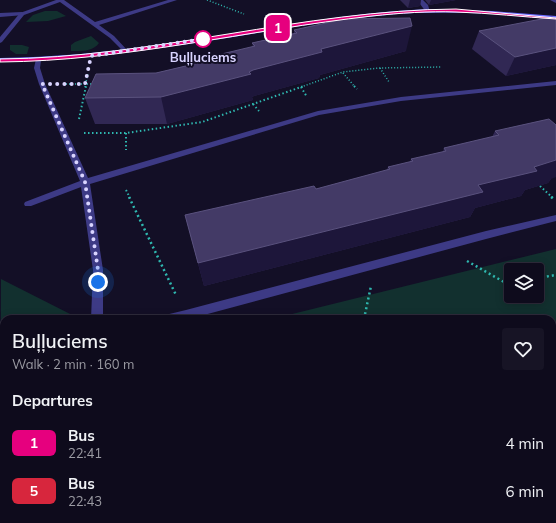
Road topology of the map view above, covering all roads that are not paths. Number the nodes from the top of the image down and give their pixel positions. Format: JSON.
{"nodes":[{"id":1,"x":61,"y":0,"type":"edge"},
{"id":2,"x":174,"y":0,"type":"edge"},
{"id":3,"x":420,"y":0,"type":"edge"},
{"id":4,"x":428,"y":11,"type":"junction"},
{"id":5,"x":22,"y":14,"type":"junction"},
{"id":6,"x":0,"y":15,"type":"edge"},
{"id":7,"x":556,"y":18,"type":"edge"},
{"id":8,"x":94,"y":24,"type":"junction"},
{"id":9,"x":0,"y":41,"type":"edge"},
{"id":10,"x":125,"y":51,"type":"junction"},
{"id":11,"x":0,"y":60,"type":"edge"},
{"id":12,"x":38,"y":60,"type":"junction"},
{"id":13,"x":556,"y":84,"type":"edge"},
{"id":14,"x":85,"y":182,"type":"junction"},
{"id":15,"x":28,"y":204,"type":"dead end"},
{"id":16,"x":556,"y":218,"type":"edge"},
{"id":17,"x":97,"y":315,"type":"edge"},
{"id":18,"x":186,"y":315,"type":"edge"}],
"edges":[{"from":1,"to":5,"type":"street"},
{"from":1,"to":8,"type":"street"},
{"from":2,"to":8,"type":"street"},
{"from":3,"to":4,"type":"street"},
{"from":4,"to":7,"type":"street"},
{"from":4,"to":10,"type":"street"},
{"from":5,"to":6,"type":"street"},
{"from":5,"to":9,"type":"street"},
{"from":8,"to":10,"type":"street"},
{"from":10,"to":12,"type":"street"},
{"from":11,"to":12,"type":"street"},
{"from":12,"to":14,"type":"street"},
{"from":13,"to":14,"type":"street"},
{"from":14,"to":15,"type":"street"},
{"from":14,"to":17,"type":"street"},
{"from":16,"to":18,"type":"street"}]}
